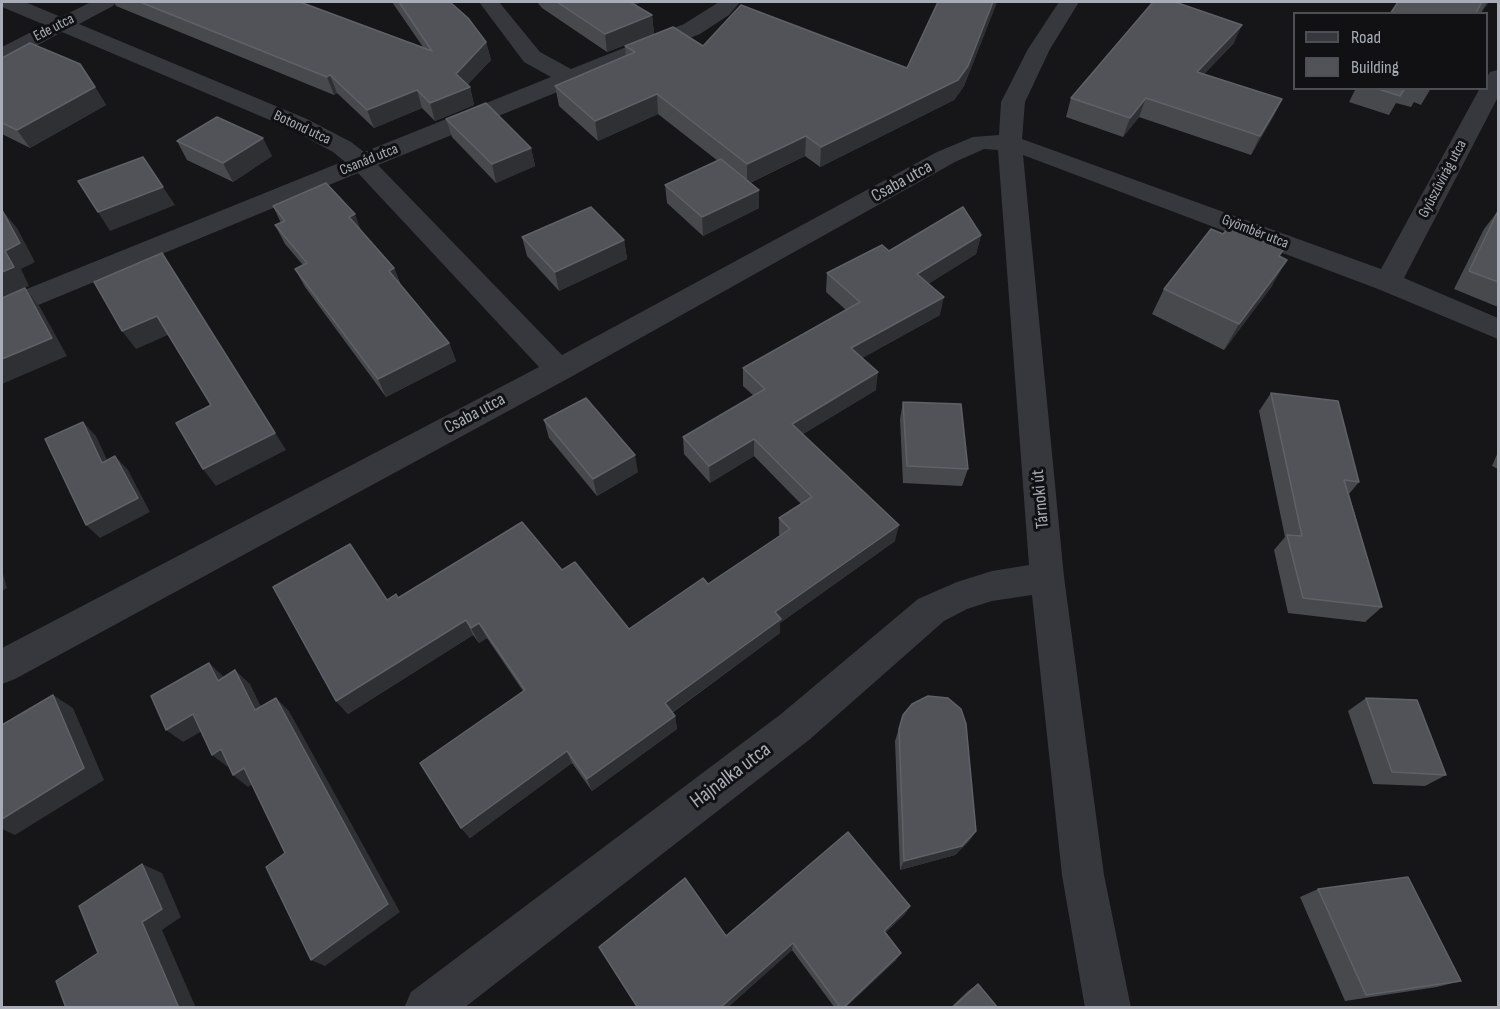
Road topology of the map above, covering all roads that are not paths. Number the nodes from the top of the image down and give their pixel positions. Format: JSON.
{"nodes":[{"id":1,"x":8,"y":2,"type":"edge"},
{"id":2,"x":106,"y":2,"type":"edge"},
{"id":3,"x":489,"y":2,"type":"edge"},
{"id":4,"x":730,"y":2,"type":"edge"},
{"id":5,"x":1069,"y":2,"type":"edge"},
{"id":6,"x":61,"y":24,"type":"junction"},
{"id":7,"x":2,"y":54,"type":"edge"},
{"id":8,"x":532,"y":57,"type":"junction"},
{"id":9,"x":572,"y":76,"type":"junction"},
{"id":10,"x":1498,"y":77,"type":"edge"},
{"id":11,"x":517,"y":99,"type":"junction"},
{"id":12,"x":1010,"y":143,"type":"junction"},
{"id":13,"x":946,"y":158,"type":"junction"},
{"id":14,"x":362,"y":163,"type":"junction"},
{"id":15,"x":1014,"y":187,"type":"junction"},
{"id":16,"x":1388,"y":282,"type":"junction"},
{"id":17,"x":2,"y":310,"type":"edge"},
{"id":18,"x":1498,"y":329,"type":"edge"},
{"id":19,"x":559,"y":370,"type":"junction"},
{"id":20,"x":1047,"y":577,"type":"junction"},
{"id":21,"x":2,"y":667,"type":"edge"},
{"id":22,"x":427,"y":1008,"type":"edge"},
{"id":23,"x":1108,"y":1008,"type":"edge"}],
"edges":[{"from":1,"to":6,"type":"street","name":"Botond utca"},
{"from":2,"to":6,"type":"street","name":"Ede utca"},
{"from":3,"to":8,"type":"street"},
{"from":4,"to":9,"type":"street","name":"Csanád utca"},
{"from":5,"to":12,"type":"street","name":"Tárnoki út"},
{"from":6,"to":7,"type":"street","name":"Ede utca"},
{"from":6,"to":14,"type":"street","name":"Botond utca"},
{"from":8,"to":9,"type":"street"},
{"from":8,"to":11,"type":"street"},
{"from":9,"to":11,"type":"street","name":"Csanád utca"},
{"from":10,"to":16,"type":"street","name":"Gyűszűvirág utca"},
{"from":11,"to":14,"type":"street","name":"Csanád utca"},
{"from":12,"to":13,"type":"street","name":"Csaba utca"},
{"from":12,"to":15,"type":"street","name":"Tárnoki út"},
{"from":12,"to":16,"type":"street","name":"Gyömbér utca"},
{"from":13,"to":15,"type":"street","name":"Csaba utca"},
{"from":13,"to":19,"type":"street","name":"Csaba utca"},
{"from":14,"to":17,"type":"street","name":"Csanád utca"},
{"from":14,"to":19,"type":"street","name":"Botond utca"},
{"from":15,"to":20,"type":"street","name":"Tárnoki út"},
{"from":16,"to":18,"type":"street","name":"Gyömbér utca"},
{"from":19,"to":21,"type":"street","name":"Csaba utca"},
{"from":20,"to":22,"type":"street","name":"Hajnalka utca"},
{"from":20,"to":23,"type":"street","name":"Tárnoki út"}]}
